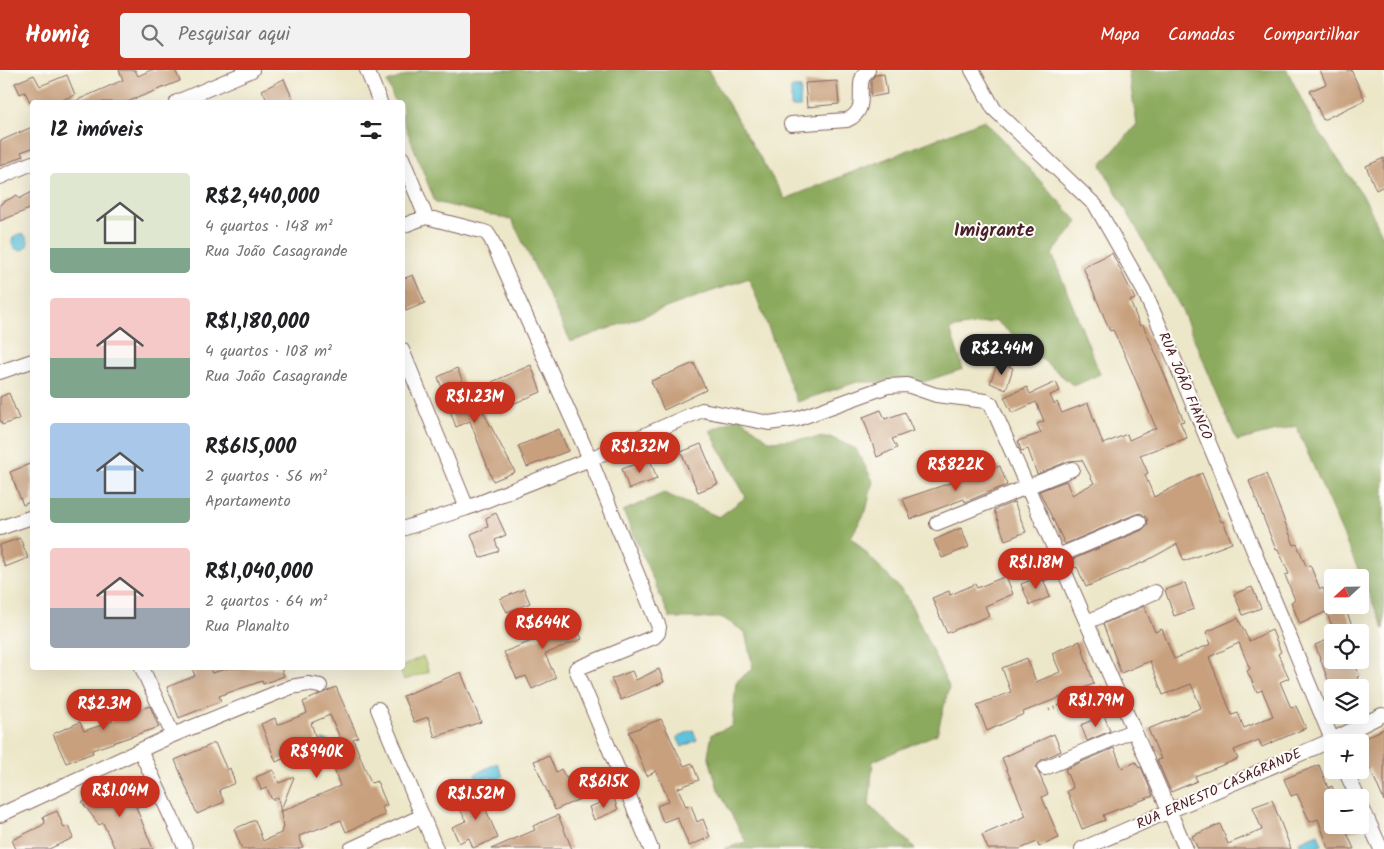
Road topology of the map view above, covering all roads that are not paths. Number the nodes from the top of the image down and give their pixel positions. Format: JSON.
{"nodes":[{"id":1,"x":252,"y":70,"type":"edge"},
{"id":2,"x":367,"y":70,"type":"edge"},
{"id":3,"x":868,"y":70,"type":"edge"},
{"id":4,"x":972,"y":70,"type":"edge"},
{"id":5,"x":197,"y":99,"type":"edge"},
{"id":6,"x":379,"y":100,"type":"edge"},
{"id":7,"x":791,"y":124,"type":"dead end"},
{"id":8,"x":30,"y":164,"type":"edge"},
{"id":9,"x":405,"y":165,"type":"edge"},
{"id":10,"x":0,"y":177,"type":"edge"},
{"id":11,"x":426,"y":217,"type":"junction"},
{"id":12,"x":405,"y":225,"type":"edge"},
{"id":13,"x":30,"y":362,"type":"edge"},
{"id":14,"x":405,"y":366,"type":"edge"},
{"id":15,"x":0,"y":372,"type":"edge"},
{"id":16,"x":408,"y":381,"type":"edge"},
{"id":17,"x":590,"y":459,"type":"junction"},
{"id":18,"x":1072,"y":469,"type":"dead end"},
{"id":19,"x":1028,"y":487,"type":"junction"},
{"id":20,"x":467,"y":508,"type":"junction"},
{"id":21,"x":30,"y":518,"type":"edge"},
{"id":22,"x":1139,"y":522,"type":"dead end"},
{"id":23,"x":936,"y":523,"type":"dead end"},
{"id":24,"x":0,"y":528,"type":"edge"},
{"id":25,"x":405,"y":528,"type":"edge"},
{"id":26,"x":1058,"y":556,"type":"junction"},
{"id":27,"x":1155,"y":592,"type":"dead end"},
{"id":28,"x":1087,"y":622,"type":"junction"},
{"id":29,"x":143,"y":670,"type":"edge"},
{"id":30,"x":320,"y":686,"type":"dead end"},
{"id":31,"x":378,"y":709,"type":"dead end"},
{"id":32,"x":1382,"y":715,"type":"dead end"},
{"id":33,"x":1134,"y":730,"type":"junction"},
{"id":34,"x":1329,"y":734,"type":"edge"},
{"id":35,"x":1345,"y":734,"type":"edge"},
{"id":36,"x":173,"y":735,"type":"junction"},
{"id":37,"x":1324,"y":745,"type":"edge"},
{"id":38,"x":140,"y":750,"type":"junction"},
{"id":39,"x":1046,"y":768,"type":"dead end"},
{"id":40,"x":1170,"y":812,"type":"junction"},
{"id":41,"x":0,"y":815,"type":"edge"},
{"id":42,"x":422,"y":816,"type":"junction"},
{"id":43,"x":1369,"y":823,"type":"edge"},
{"id":44,"x":186,"y":849,"type":"edge"},
{"id":45,"x":351,"y":849,"type":"edge"},
{"id":46,"x":436,"y":849,"type":"edge"},
{"id":47,"x":651,"y":849,"type":"edge"},
{"id":48,"x":1082,"y":849,"type":"edge"},
{"id":49,"x":1186,"y":849,"type":"edge"},
{"id":50,"x":1381,"y":849,"type":"edge"}],
"edges":[{"from":1,"to":5,"type":"street"},
{"from":2,"to":6,"type":"street"},
{"from":3,"to":7,"type":"street"},
{"from":4,"to":34,"type":"street","name":"RUA JOÃO FIANCO"},
{"from":8,"to":10,"type":"street"},
{"from":9,"to":11,"type":"street"},
{"from":11,"to":12,"type":"street"},
{"from":11,"to":17,"type":"street"},
{"from":13,"to":15,"type":"street"},
{"from":14,"to":16,"type":"street"},
{"from":16,"to":20,"type":"street"},
{"from":17,"to":19,"type":"street"},
{"from":17,"to":20,"type":"street"},
{"from":17,"to":47,"type":"street"},
{"from":18,"to":19,"type":"street"},
{"from":19,"to":23,"type":"street"},
{"from":19,"to":26,"type":"street"},
{"from":20,"to":25,"type":"street"},
{"from":21,"to":24,"type":"street"},
{"from":22,"to":26,"type":"street"},
{"from":26,"to":28,"type":"street"},
{"from":27,"to":28,"type":"street"},
{"from":28,"to":33,"type":"street"},
{"from":29,"to":36,"type":"street"},
{"from":30,"to":36,"type":"street"},
{"from":31,"to":42,"type":"street"},
{"from":32,"to":35,"type":"street","name":"RUA ERNESTO CASAGRANDE"},
{"from":33,"to":39,"type":"street"},
{"from":33,"to":40,"type":"street"},
{"from":36,"to":38,"type":"street"},
{"from":37,"to":40,"type":"street","name":"RUA ERNESTO CASAGRANDE"},
{"from":38,"to":41,"type":"street"},
{"from":38,"to":44,"type":"street"},
{"from":40,"to":48,"type":"street","name":"RUA ERNESTO CASAGRANDE"},
{"from":40,"to":49,"type":"street"},
{"from":42,"to":45,"type":"street"},
{"from":42,"to":46,"type":"street"},
{"from":43,"to":50,"type":"street"}]}
